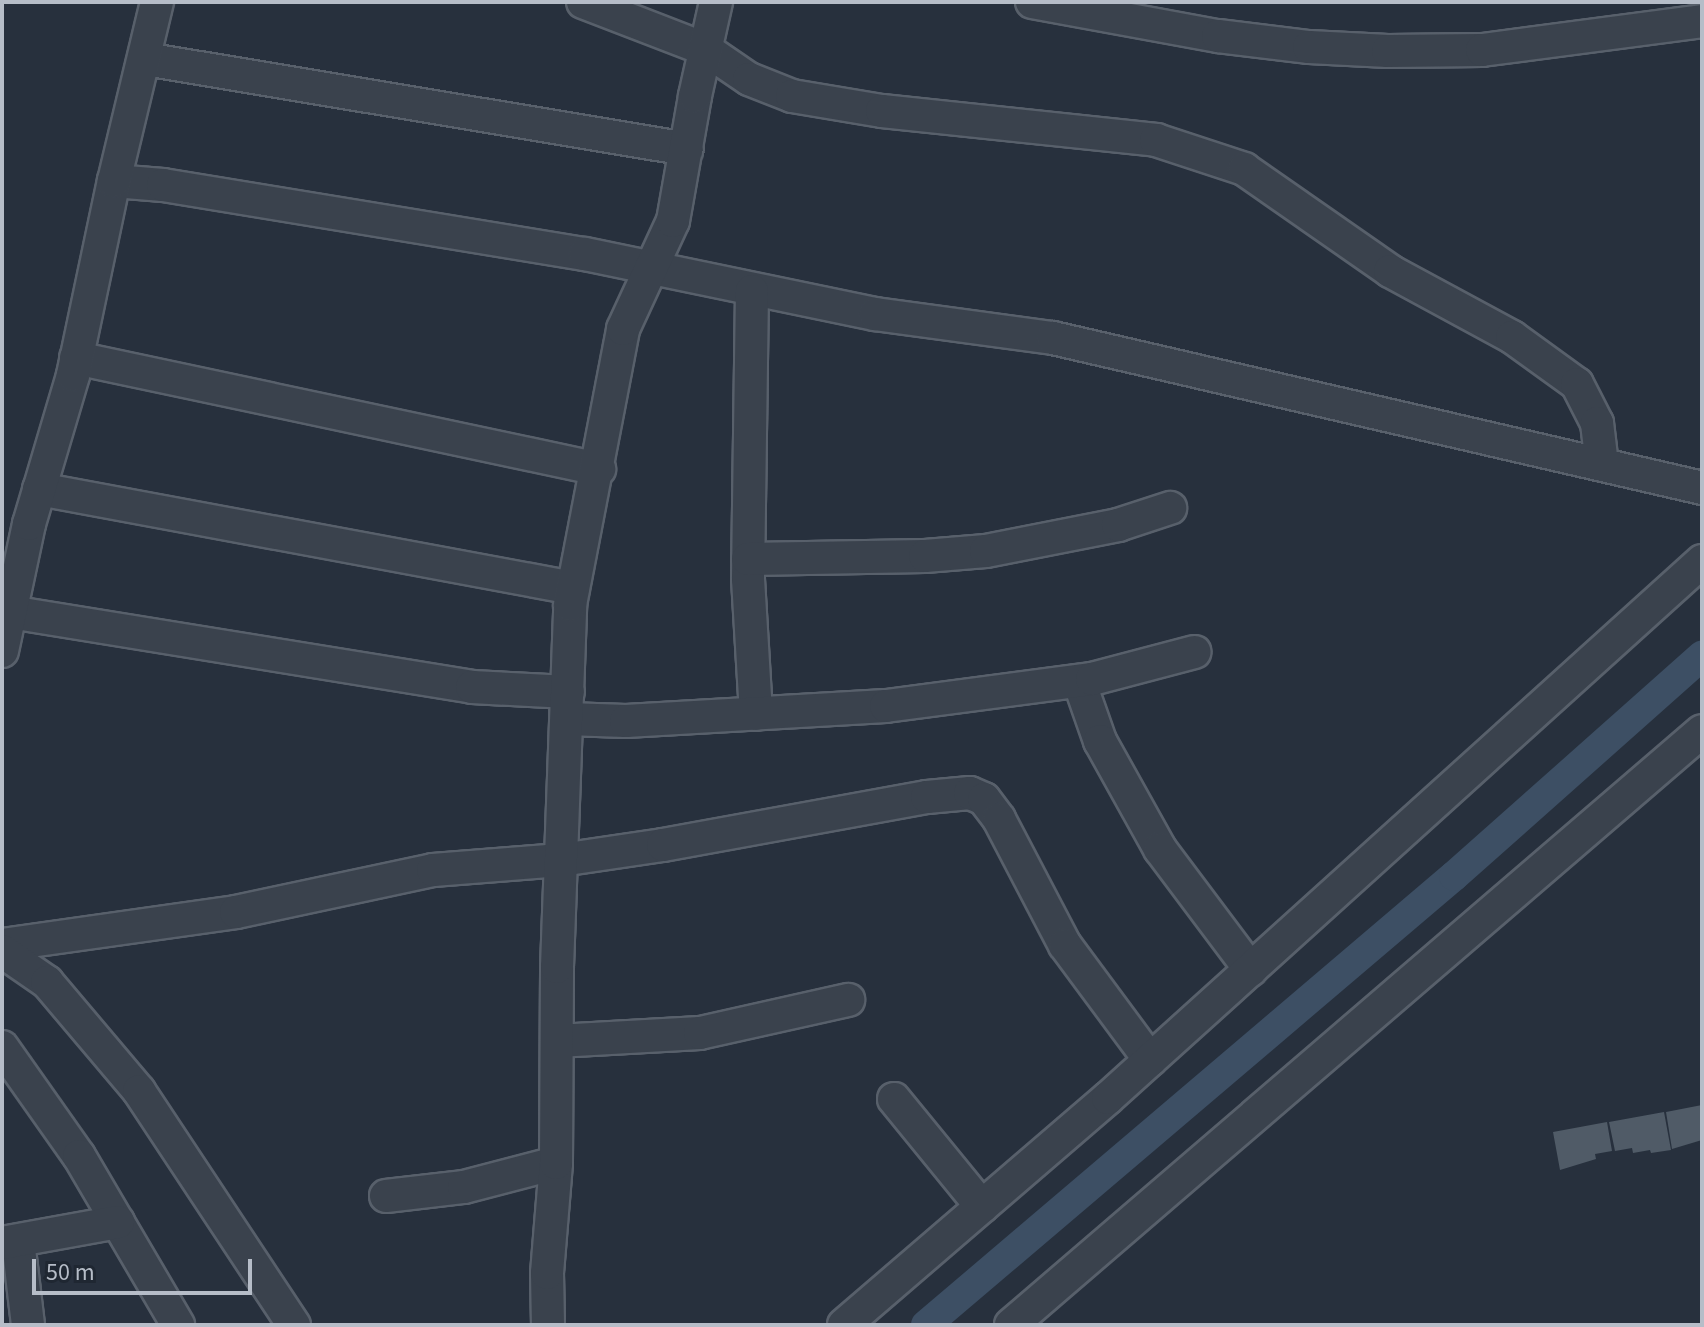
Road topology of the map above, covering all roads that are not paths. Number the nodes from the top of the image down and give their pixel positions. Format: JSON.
{"nodes":[{"id":1,"x":157,"y":2,"type":"edge"},
{"id":2,"x":583,"y":2,"type":"edge"},
{"id":3,"x":716,"y":2,"type":"edge"},
{"id":4,"x":1032,"y":2,"type":"edge"},
{"id":5,"x":1702,"y":21,"type":"edge"},
{"id":6,"x":705,"y":49,"type":"junction"},
{"id":7,"x":145,"y":59,"type":"junction"},
{"id":8,"x":687,"y":149,"type":"junction"},
{"id":9,"x":114,"y":181,"type":"junction"},
{"id":10,"x":650,"y":268,"type":"junction"},
{"id":11,"x":752,"y":291,"type":"junction"},
{"id":12,"x":76,"y":358,"type":"junction"},
{"id":13,"x":1602,"y":465,"type":"junction"},
{"id":14,"x":599,"y":469,"type":"junction"},
{"id":15,"x":1702,"y":488,"type":"edge"},
{"id":16,"x":39,"y":489,"type":"junction"},
{"id":17,"x":1170,"y":508,"type":"dead end"},
{"id":18,"x":748,"y":559,"type":"junction"},
{"id":19,"x":1702,"y":561,"type":"edge"},
{"id":20,"x":573,"y":588,"type":"junction"},
{"id":21,"x":10,"y":612,"type":"junction"},
{"id":22,"x":2,"y":651,"type":"edge"},
{"id":23,"x":1194,"y":652,"type":"dead end"},
{"id":24,"x":1079,"y":681,"type":"junction"},
{"id":25,"x":567,"y":706,"type":"junction"},
{"id":26,"x":756,"y":714,"type":"junction"},
{"id":27,"x":1702,"y":731,"type":"edge"},
{"id":28,"x":561,"y":860,"type":"junction"},
{"id":29,"x":2,"y":948,"type":"edge"},
{"id":30,"x":1251,"y":970,"type":"junction"},
{"id":31,"x":848,"y":1000,"type":"dead end"},
{"id":32,"x":557,"y":1041,"type":"junction"},
{"id":33,"x":2,"y":1047,"type":"edge"},
{"id":34,"x":1150,"y":1060,"type":"junction"},
{"id":35,"x":894,"y":1099,"type":"dead end"},
{"id":36,"x":556,"y":1163,"type":"junction"},
{"id":37,"x":386,"y":1196,"type":"dead end"},
{"id":38,"x":982,"y":1207,"type":"junction"},
{"id":39,"x":118,"y":1222,"type":"junction"},
{"id":40,"x":10,"y":1242,"type":"edge"},
{"id":41,"x":28,"y":1325,"type":"edge"},
{"id":42,"x":178,"y":1325,"type":"edge"},
{"id":43,"x":294,"y":1325,"type":"edge"},
{"id":44,"x":548,"y":1325,"type":"edge"},
{"id":45,"x":844,"y":1325,"type":"edge"},
{"id":46,"x":1011,"y":1325,"type":"edge"}],
"edges":[{"from":1,"to":7,"type":"street"},
{"from":2,"to":6,"type":"street"},
{"from":3,"to":6,"type":"street"},
{"from":4,"to":5,"type":"street"},
{"from":6,"to":8,"type":"street"},
{"from":6,"to":13,"type":"street"},
{"from":7,"to":8,"type":"street"},
{"from":7,"to":9,"type":"street"},
{"from":8,"to":10,"type":"street"},
{"from":9,"to":10,"type":"street"},
{"from":9,"to":12,"type":"street"},
{"from":10,"to":11,"type":"street"},
{"from":10,"to":14,"type":"street"},
{"from":11,"to":13,"type":"street"},
{"from":11,"to":18,"type":"street"},
{"from":12,"to":14,"type":"street"},
{"from":12,"to":16,"type":"street"},
{"from":13,"to":15,"type":"street"},
{"from":14,"to":20,"type":"street"},
{"from":16,"to":20,"type":"street"},
{"from":16,"to":21,"type":"street"},
{"from":17,"to":18,"type":"street"},
{"from":18,"to":26,"type":"street"},
{"from":19,"to":30,"type":"street"},
{"from":20,"to":25,"type":"street"},
{"from":21,"to":22,"type":"street"},
{"from":21,"to":25,"type":"street"},
{"from":23,"to":24,"type":"street"},
{"from":24,"to":26,"type":"street"},
{"from":24,"to":30,"type":"street"},
{"from":25,"to":26,"type":"street"},
{"from":25,"to":28,"type":"street"},
{"from":27,"to":46,"type":"street"},
{"from":28,"to":29,"type":"street"},
{"from":28,"to":32,"type":"street"},
{"from":28,"to":34,"type":"street"},
{"from":29,"to":43,"type":"street"},
{"from":30,"to":34,"type":"street"},
{"from":31,"to":32,"type":"street"},
{"from":32,"to":36,"type":"street"},
{"from":33,"to":39,"type":"street"},
{"from":34,"to":38,"type":"street"},
{"from":35,"to":38,"type":"street"},
{"from":36,"to":37,"type":"street"},
{"from":36,"to":44,"type":"street"},
{"from":38,"to":45,"type":"street"},
{"from":39,"to":40,"type":"street"},
{"from":39,"to":42,"type":"street"},
{"from":40,"to":41,"type":"street"}]}
